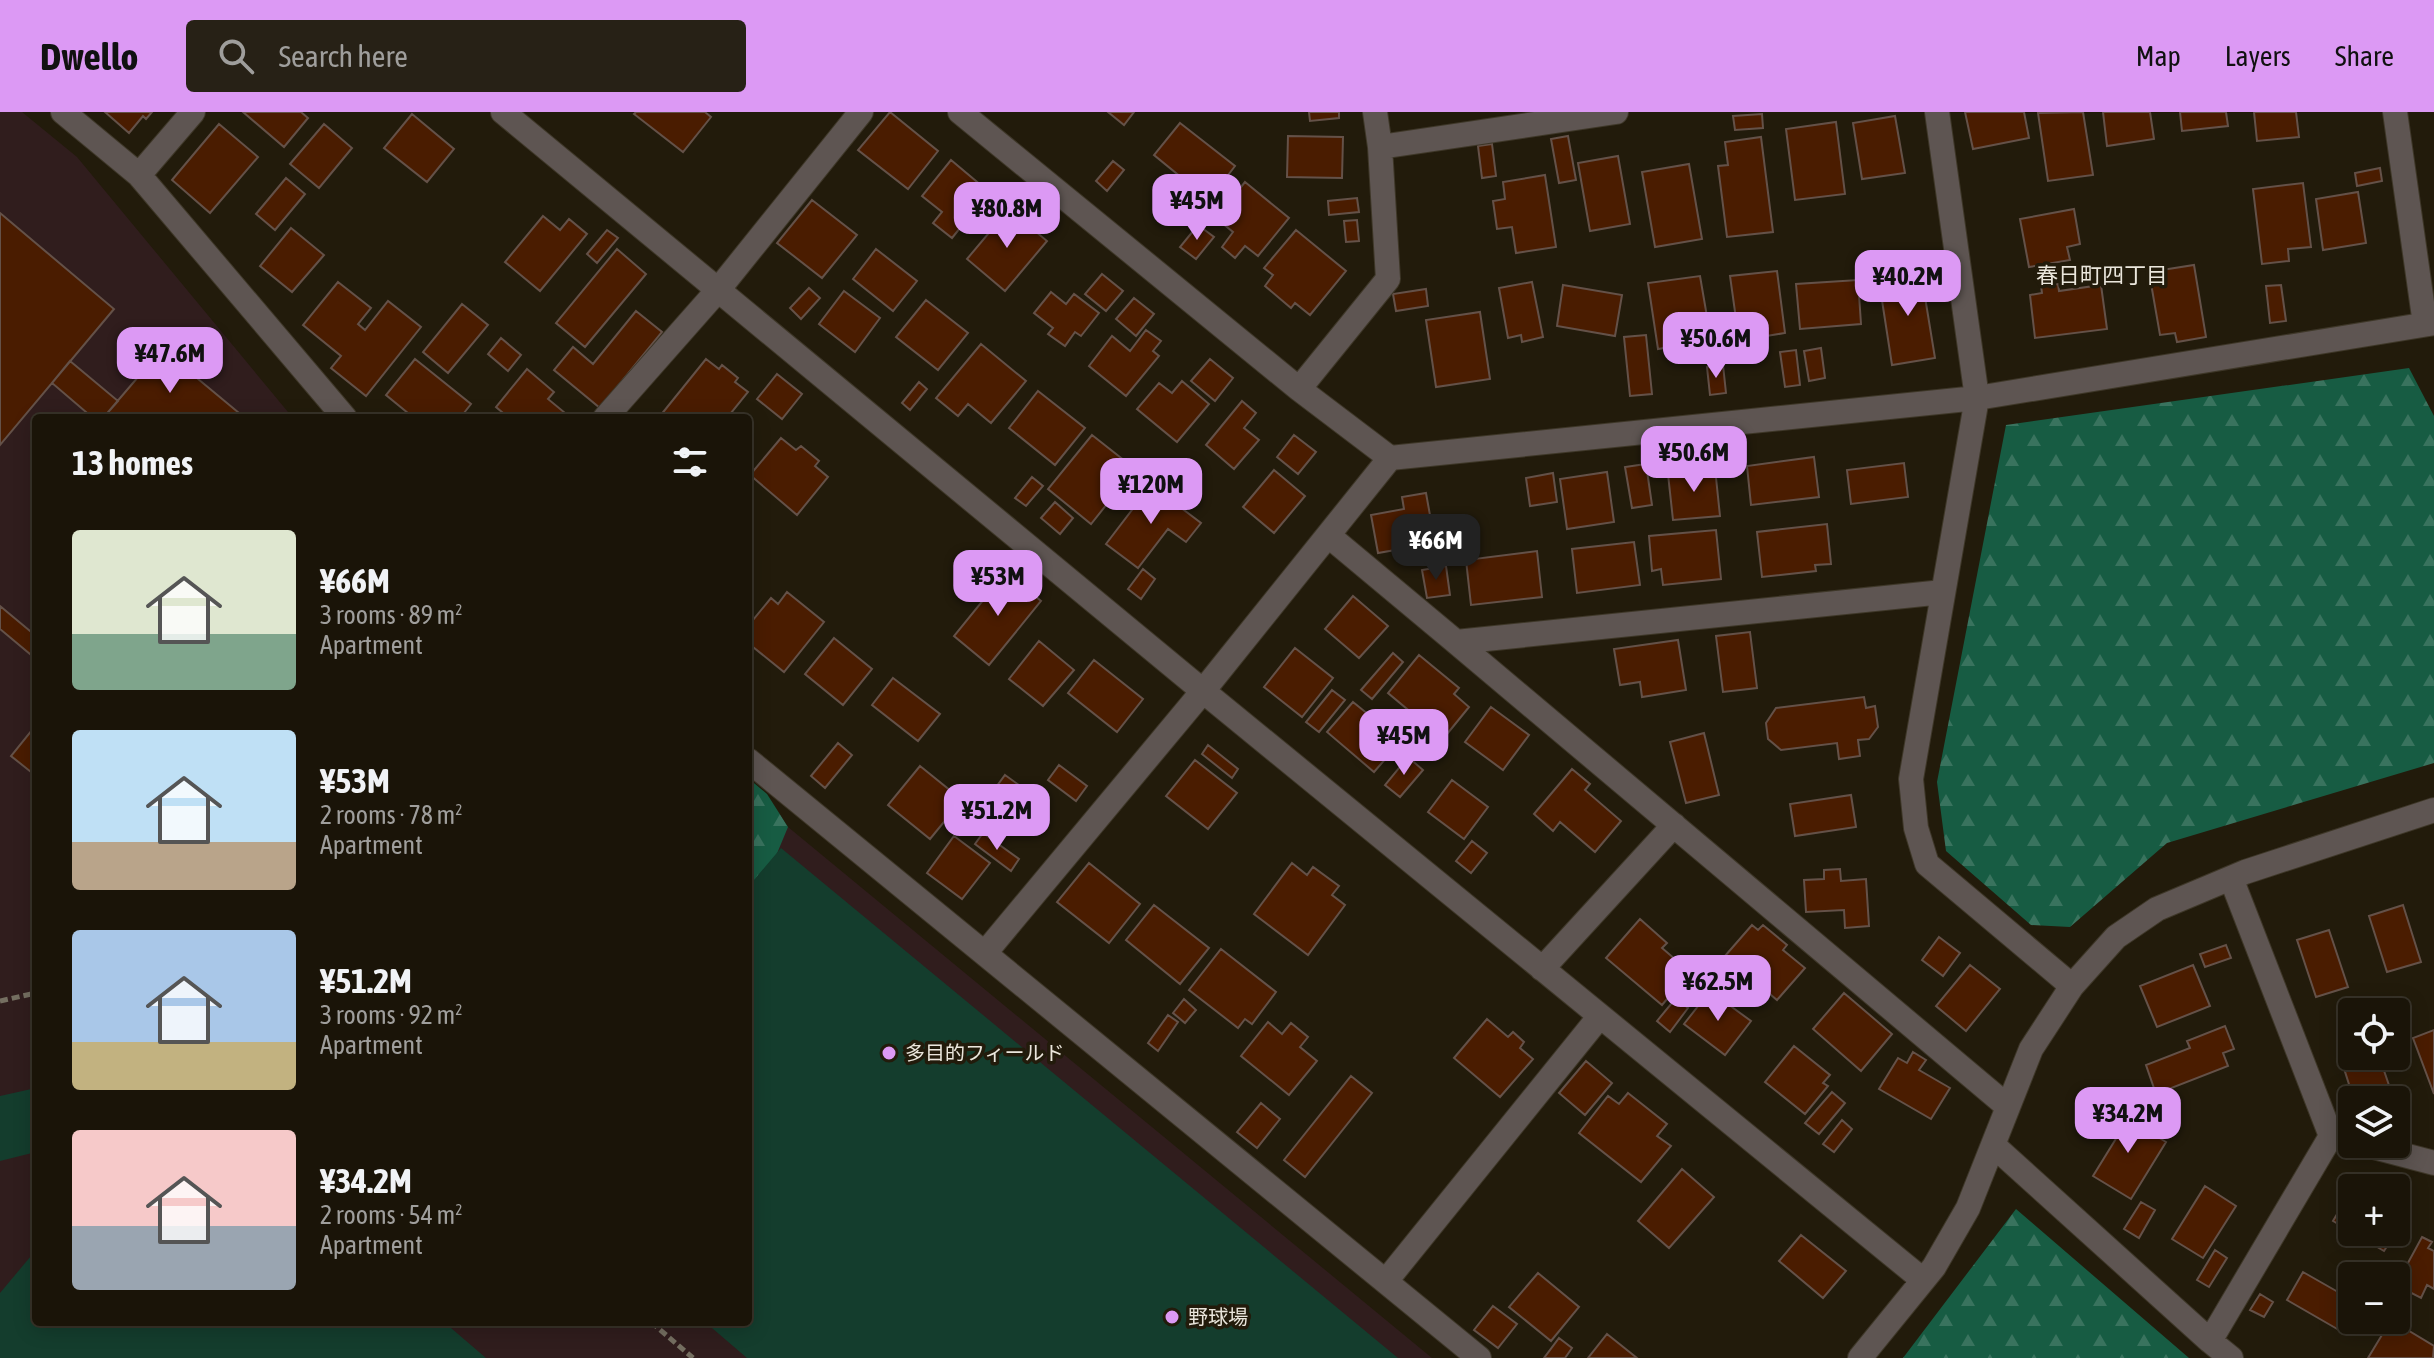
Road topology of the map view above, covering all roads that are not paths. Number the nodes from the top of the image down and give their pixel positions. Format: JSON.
{"nodes":[{"id":1,"x":63,"y":112,"type":"edge"},
{"id":2,"x":193,"y":112,"type":"edge"},
{"id":3,"x":503,"y":112,"type":"edge"},
{"id":4,"x":861,"y":112,"type":"edge"},
{"id":5,"x":960,"y":112,"type":"edge"},
{"id":6,"x":1375,"y":112,"type":"edge"},
{"id":7,"x":1616,"y":112,"type":"edge"},
{"id":8,"x":1937,"y":112,"type":"edge"},
{"id":9,"x":2395,"y":112,"type":"edge"},
{"id":10,"x":1380,"y":147,"type":"junction"},
{"id":11,"x":139,"y":175,"type":"junction"},
{"id":12,"x":718,"y":290,"type":"junction"},
{"id":13,"x":2429,"y":324,"type":"edge"},
{"id":14,"x":1299,"y":389,"type":"junction"},
{"id":15,"x":1977,"y":398,"type":"junction"},
{"id":16,"x":342,"y":414,"type":"edge"},
{"id":17,"x":609,"y":414,"type":"edge"},
{"id":18,"x":1390,"y":458,"type":"junction"},
{"id":19,"x":1329,"y":536,"type":"junction"},
{"id":20,"x":1943,"y":592,"type":"junction"},
{"id":21,"x":1456,"y":642,"type":"junction"},
{"id":22,"x":1203,"y":691,"type":"junction"},
{"id":23,"x":752,"y":763,"type":"edge"},
{"id":24,"x":2434,"y":810,"type":"edge"},
{"id":25,"x":1674,"y":825,"type":"junction"},
{"id":26,"x":2231,"y":878,"type":"junction"},
{"id":27,"x":985,"y":953,"type":"junction"},
{"id":28,"x":1542,"y":969,"type":"junction"},
{"id":29,"x":2072,"y":986,"type":"junction"},
{"id":30,"x":1600,"y":1016,"type":"junction"},
{"id":31,"x":2007,"y":1106,"type":"junction"},
{"id":32,"x":2338,"y":1130,"type":"edge"},
{"id":33,"x":1993,"y":1145,"type":"junction"},
{"id":34,"x":2338,"y":1145,"type":"edge"},
{"id":35,"x":2410,"y":1157,"type":"edge"},
{"id":36,"x":2434,"y":1163,"type":"edge"},
{"id":37,"x":1923,"y":1280,"type":"junction"},
{"id":38,"x":1386,"y":1281,"type":"junction"},
{"id":39,"x":2210,"y":1341,"type":"junction"},
{"id":40,"x":1479,"y":1358,"type":"edge"},
{"id":41,"x":1860,"y":1358,"type":"edge"},
{"id":42,"x":2231,"y":1358,"type":"edge"}],
"edges":[{"from":1,"to":11,"type":"street"},
{"from":2,"to":11,"type":"street"},
{"from":3,"to":12,"type":"street"},
{"from":4,"to":12,"type":"street"},
{"from":5,"to":14,"type":"street"},
{"from":6,"to":10,"type":"street"},
{"from":7,"to":10,"type":"street"},
{"from":8,"to":15,"type":"street"},
{"from":9,"to":13,"type":"street"},
{"from":10,"to":14,"type":"street"},
{"from":11,"to":16,"type":"street"},
{"from":12,"to":17,"type":"street"},
{"from":12,"to":22,"type":"street"},
{"from":13,"to":15,"type":"street"},
{"from":14,"to":18,"type":"street"},
{"from":15,"to":18,"type":"street"},
{"from":15,"to":20,"type":"street"},
{"from":18,"to":19,"type":"street"},
{"from":19,"to":21,"type":"street"},
{"from":19,"to":22,"type":"street"},
{"from":20,"to":21,"type":"street"},
{"from":20,"to":29,"type":"street"},
{"from":21,"to":25,"type":"street"},
{"from":22,"to":27,"type":"street"},
{"from":22,"to":28,"type":"street"},
{"from":23,"to":27,"type":"street"},
{"from":24,"to":26,"type":"street"},
{"from":25,"to":28,"type":"street"},
{"from":25,"to":31,"type":"street"},
{"from":26,"to":29,"type":"street"},
{"from":26,"to":32,"type":"street"},
{"from":27,"to":38,"type":"street"},
{"from":28,"to":30,"type":"street"},
{"from":29,"to":31,"type":"street"},
{"from":30,"to":37,"type":"street"},
{"from":30,"to":38,"type":"street"},
{"from":31,"to":33,"type":"street"},
{"from":33,"to":37,"type":"street"},
{"from":33,"to":39,"type":"street"},
{"from":34,"to":39,"type":"street"},
{"from":35,"to":36,"type":"street"},
{"from":37,"to":41,"type":"street"},
{"from":38,"to":40,"type":"street"},
{"from":39,"to":42,"type":"street"}]}
